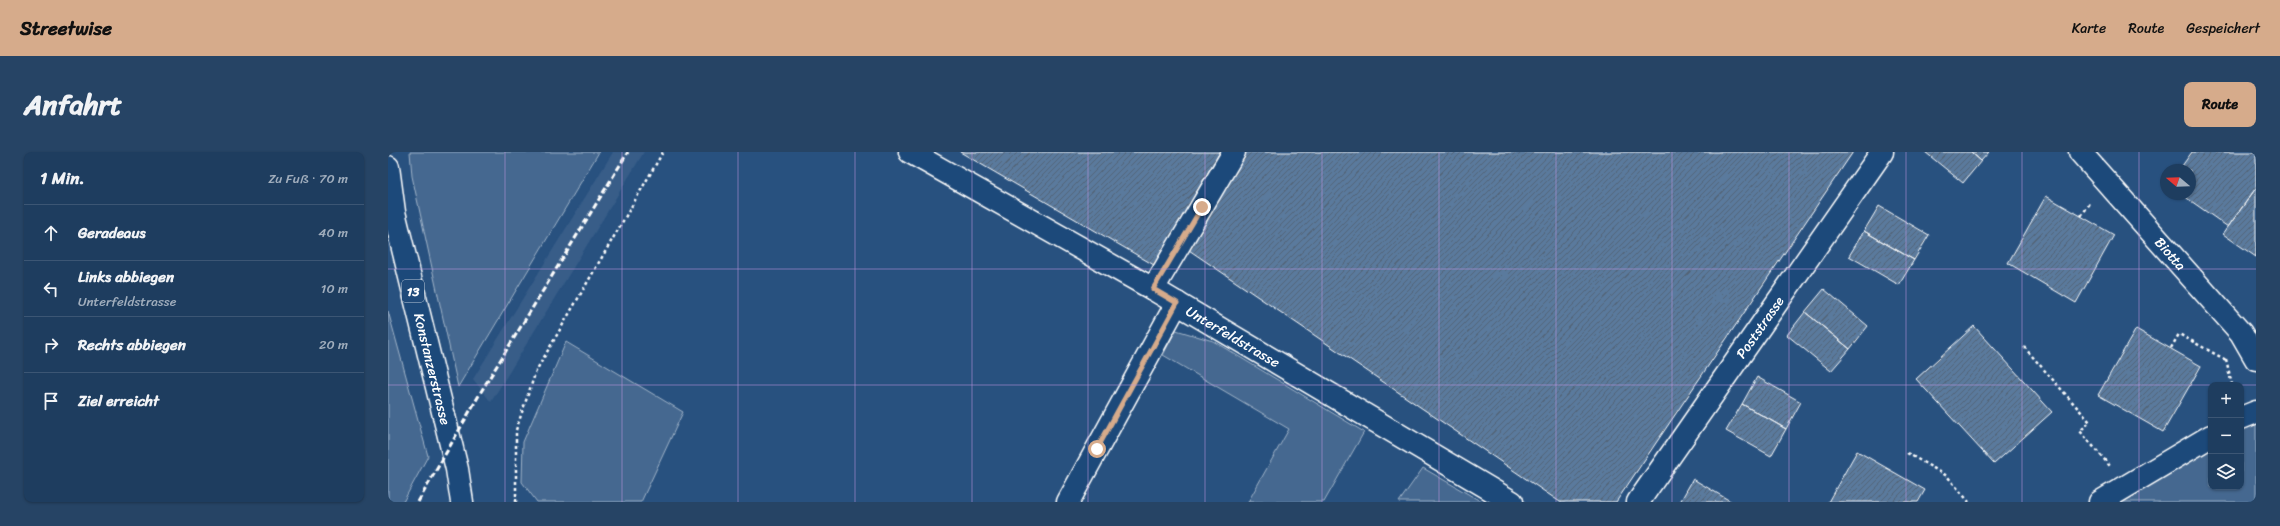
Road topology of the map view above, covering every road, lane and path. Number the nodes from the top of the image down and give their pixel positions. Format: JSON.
{"nodes":[{"id":1,"x":663,"y":152,"type":"edge"},
{"id":2,"x":910,"y":152,"type":"edge"},
{"id":3,"x":1234,"y":152,"type":"edge"},
{"id":4,"x":1882,"y":152,"type":"edge"},
{"id":5,"x":2080,"y":152,"type":"edge"},
{"id":6,"x":388,"y":167,"type":"edge"},
{"id":7,"x":391,"y":213,"type":"edge"},
{"id":8,"x":1153,"y":289,"type":"junction"},
{"id":9,"x":1177,"y":303,"type":"junction"},
{"id":10,"x":2024,"y":347,"type":"dead end"},
{"id":11,"x":2171,"y":348,"type":"dead end"},
{"id":12,"x":2256,"y":359,"type":"edge"},
{"id":13,"x":2226,"y":360,"type":"dead end"},
{"id":14,"x":2256,"y":412,"type":"edge"},
{"id":15,"x":2244,"y":417,"type":"edge"},
{"id":16,"x":2208,"y":438,"type":"edge"},
{"id":17,"x":1907,"y":453,"type":"dead end"},
{"id":18,"x":2128,"y":486,"type":"junction"},
{"id":19,"x":462,"y":502,"type":"edge"},
{"id":20,"x":516,"y":502,"type":"edge"},
{"id":21,"x":1068,"y":502,"type":"edge"},
{"id":22,"x":1512,"y":502,"type":"edge"},
{"id":23,"x":1638,"y":502,"type":"edge"},
{"id":24,"x":1970,"y":502,"type":"edge"},
{"id":25,"x":2100,"y":502,"type":"edge"}],
"edges":[{"from":1,"to":20,"type":"path"},
{"from":2,"to":8,"type":"street","name":"Unterfeldstrasse"},
{"from":3,"to":8,"type":"street"},
{"from":4,"to":23,"type":"street","name":"Poststrasse"},
{"from":5,"to":12,"type":"street","name":"Biotta"},
{"from":6,"to":7,"type":"street","name":"Konstanzerstrasse","number":"13"},
{"from":7,"to":19,"type":"street","name":"Konstanzerstrasse","number":"13"},
{"from":8,"to":9,"type":"street","name":"Unterfeldstrasse"},
{"from":9,"to":21,"type":"street"},
{"from":9,"to":22,"type":"street","name":"Unterfeldstrasse"},
{"from":10,"to":18,"type":"path"},
{"from":11,"to":13,"type":"path"},
{"from":14,"to":15,"type":"street"},
{"from":16,"to":18,"type":"street"},
{"from":17,"to":24,"type":"path"},
{"from":18,"to":25,"type":"street"}]}
